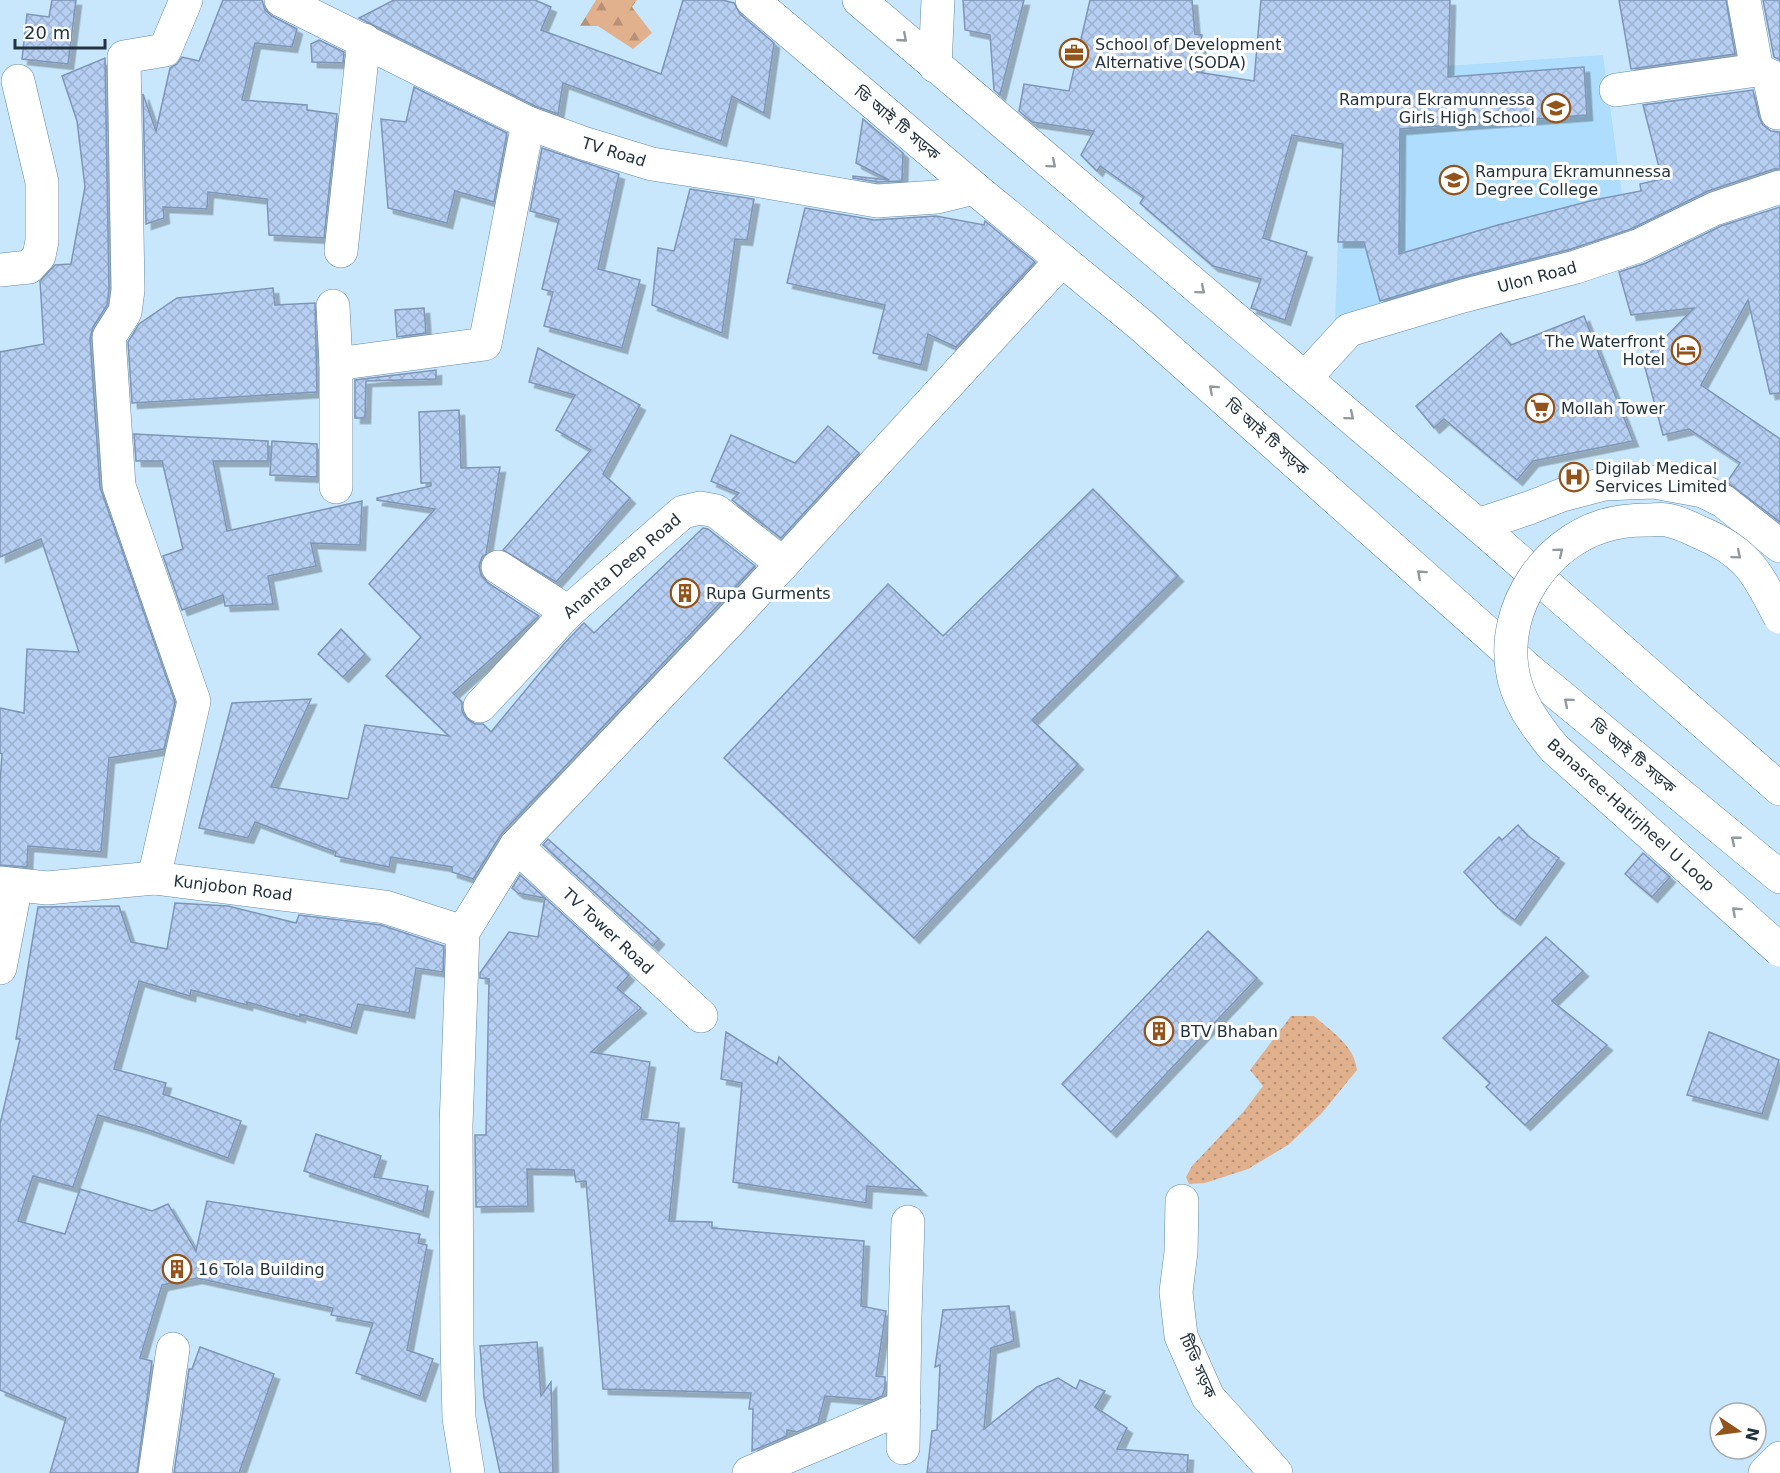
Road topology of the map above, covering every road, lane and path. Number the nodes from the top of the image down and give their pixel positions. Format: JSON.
{"nodes":[{"id":1,"x":186,"y":0,"type":"edge"},
{"id":2,"x":282,"y":0,"type":"edge"},
{"id":3,"x":752,"y":0,"type":"edge"},
{"id":4,"x":858,"y":0,"type":"edge"},
{"id":5,"x":938,"y":0,"type":"edge"},
{"id":6,"x":1744,"y":0,"type":"edge"},
{"id":7,"x":364,"y":40,"type":"junction"},
{"id":8,"x":935,"y":66,"type":"junction"},
{"id":9,"x":1769,"y":75,"type":"edge"},
{"id":10,"x":18,"y":81,"type":"dead end"},
{"id":11,"x":1616,"y":90,"type":"dead end"},
{"id":12,"x":1779,"y":116,"type":"edge"},
{"id":13,"x":528,"y":123,"type":"junction"},
{"id":14,"x":1780,"y":187,"type":"edge"},
{"id":15,"x":975,"y":188,"type":"junction"},
{"id":16,"x":341,"y":251,"type":"dead end"},
{"id":17,"x":1062,"y":260,"type":"junction"},
{"id":18,"x":0,"y":270,"type":"edge"},
{"id":19,"x":333,"y":306,"type":"dead end"},
{"id":20,"x":336,"y":364,"type":"junction"},
{"id":21,"x":1305,"y":378,"type":"junction"},
{"id":22,"x":336,"y":487,"type":"dead end"},
{"id":23,"x":1478,"y":525,"type":"junction"},
{"id":24,"x":1780,"y":546,"type":"edge"},
{"id":25,"x":783,"y":564,"type":"junction"},
{"id":26,"x":498,"y":567,"type":"dead end"},
{"id":27,"x":568,"y":612,"type":"junction"},
{"id":28,"x":1780,"y":617,"type":"edge"},
{"id":29,"x":480,"y":706,"type":"dead end"},
{"id":30,"x":1780,"y":789,"type":"edge"},
{"id":31,"x":516,"y":846,"type":"junction"},
{"id":32,"x":1780,"y":877,"type":"edge"},
{"id":33,"x":154,"y":878,"type":"junction"},
{"id":34,"x":8,"y":884,"type":"edge"},
{"id":35,"x":463,"y":932,"type":"junction"},
{"id":36,"x":1780,"y":950,"type":"edge"},
{"id":37,"x":0,"y":968,"type":"edge"},
{"id":38,"x":701,"y":1016,"type":"dead end"},
{"id":39,"x":1182,"y":1201,"type":"dead end"},
{"id":40,"x":908,"y":1222,"type":"dead end"},
{"id":41,"x":173,"y":1349,"type":"dead end"},
{"id":42,"x":904,"y":1407,"type":"junction"},
{"id":43,"x":903,"y":1448,"type":"dead end"},
{"id":44,"x":1780,"y":1458,"type":"edge"},
{"id":45,"x":155,"y":1473,"type":"edge"},
{"id":46,"x":468,"y":1473,"type":"edge"},
{"id":47,"x":748,"y":1473,"type":"edge"},
{"id":48,"x":1276,"y":1473,"type":"edge"},
{"id":49,"x":1765,"y":1473,"type":"edge"}],
"edges":[{"from":1,"to":33,"type":"street"},
{"from":2,"to":7,"type":"street","name":"TV Road"},
{"from":3,"to":15,"type":"street","name":"ডি আই টি সড়ক"},
{"from":4,"to":8,"type":"street","one_way":true},
{"from":5,"to":8,"type":"street"},
{"from":6,"to":9,"type":"street"},
{"from":7,"to":13,"type":"street","name":"TV Road"},
{"from":7,"to":16,"type":"street"},
{"from":8,"to":21,"type":"street","one_way":true},
{"from":9,"to":11,"type":"street"},
{"from":9,"to":12,"type":"street"},
{"from":10,"to":18,"type":"street"},
{"from":13,"to":15,"type":"street","name":"TV Road"},
{"from":13,"to":20,"type":"street"},
{"from":14,"to":21,"type":"street","name":"Ulon Road"},
{"from":15,"to":17,"type":"street","name":"ডি আই টি সড়ক"},
{"from":17,"to":25,"type":"street"},
{"from":32,"to":17,"type":"street","name":"ডি আই টি সড়ক","one_way":true},
{"from":19,"to":20,"type":"street"},
{"from":20,"to":22,"type":"street"},
{"from":21,"to":23,"type":"street","one_way":true},
{"from":23,"to":24,"type":"street"},
{"from":23,"to":30,"type":"street"},
{"from":25,"to":27,"type":"street","name":"Ananta Deep Road"},
{"from":25,"to":31,"type":"street"},
{"from":26,"to":27,"type":"street"},
{"from":27,"to":29,"type":"street","name":"Ananta Deep Road"},
{"from":36,"to":28,"type":"street","name":"Banasree-Hatirjheel U Loop","one_way":true,"bridge":true},
{"from":31,"to":35,"type":"street"},
{"from":31,"to":38,"type":"street","name":"TV Tower Road"},
{"from":33,"to":34,"type":"street","name":"Kunjobon Road"},
{"from":33,"to":35,"type":"street","name":"Kunjobon Road"},
{"from":34,"to":37,"type":"street"},
{"from":35,"to":46,"type":"street"},
{"from":39,"to":48,"type":"street","name":"টিভি সড়ক"},
{"from":40,"to":42,"type":"street"},
{"from":41,"to":45,"type":"street"},
{"from":42,"to":43,"type":"street"},
{"from":42,"to":47,"type":"street"},
{"from":44,"to":49,"type":"street"}]}
